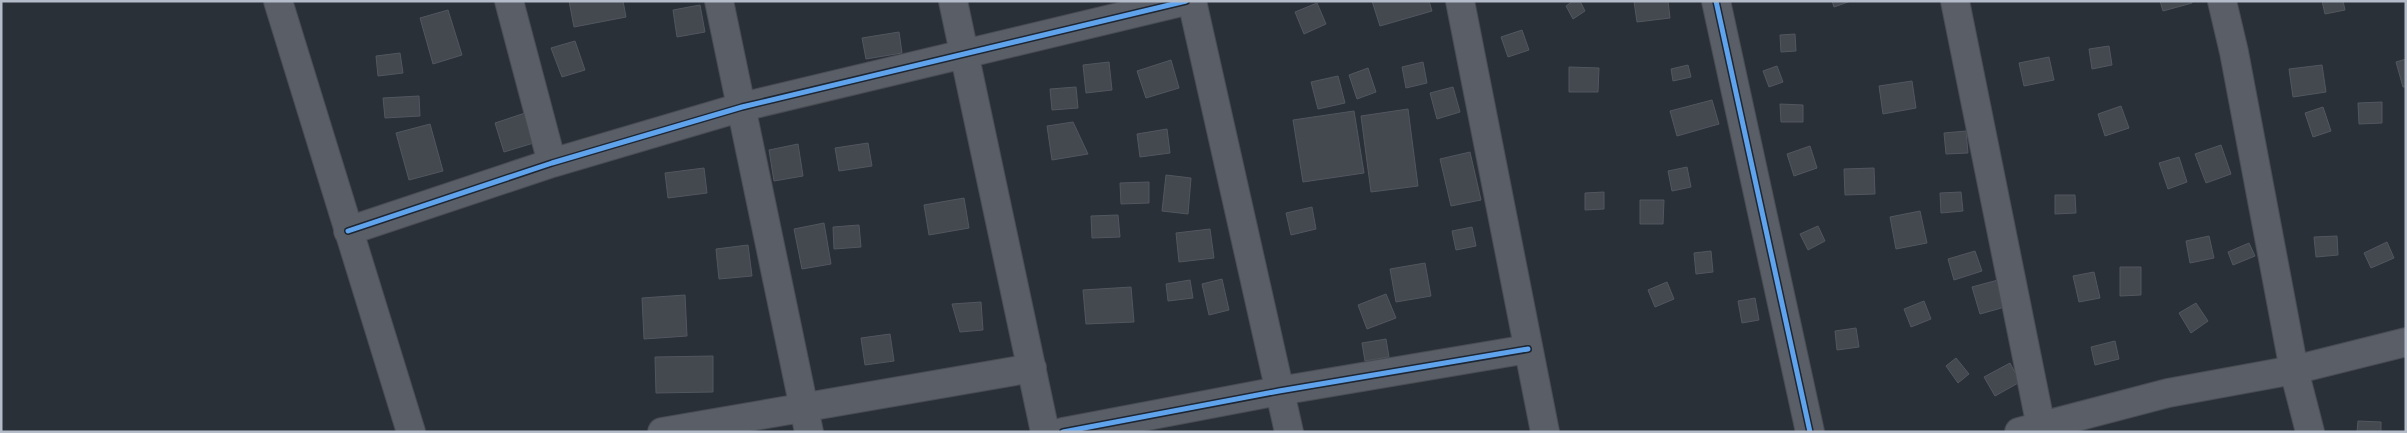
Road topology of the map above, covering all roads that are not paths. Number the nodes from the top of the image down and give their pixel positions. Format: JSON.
{"nodes":[{"id":1,"x":278,"y":1,"type":"edge"},
{"id":2,"x":509,"y":1,"type":"edge"},
{"id":3,"x":719,"y":1,"type":"edge"},
{"id":4,"x":953,"y":1,"type":"edge"},
{"id":5,"x":1186,"y":1,"type":"edge"},
{"id":6,"x":1192,"y":1,"type":"edge"},
{"id":7,"x":1460,"y":1,"type":"edge"},
{"id":8,"x":1716,"y":1,"type":"edge"},
{"id":9,"x":1955,"y":1,"type":"edge"},
{"id":10,"x":2222,"y":1,"type":"edge"},
{"id":11,"x":965,"y":54,"type":"junction"},
{"id":12,"x":742,"y":107,"type":"junction"},
{"id":13,"x":552,"y":163,"type":"junction"},
{"id":14,"x":348,"y":231,"type":"junction"},
{"id":15,"x":2406,"y":342,"type":"edge"},
{"id":16,"x":1528,"y":349,"type":"junction"},
{"id":17,"x":1032,"y":368,"type":"junction"},
{"id":18,"x":2294,"y":370,"type":"junction"},
{"id":19,"x":1279,"y":391,"type":"junction"},
{"id":20,"x":807,"y":420,"type":"edge"},
{"id":21,"x":2034,"y":430,"type":"edge"},
{"id":22,"x":411,"y":432,"type":"edge"},
{"id":23,"x":662,"y":432,"type":"edge"},
{"id":24,"x":1045,"y":432,"type":"edge"},
{"id":25,"x":1063,"y":432,"type":"edge"},
{"id":26,"x":1289,"y":432,"type":"edge"},
{"id":27,"x":1545,"y":432,"type":"edge"},
{"id":28,"x":1810,"y":432,"type":"edge"},
{"id":29,"x":2310,"y":432,"type":"edge"}],
"edges":[{"from":1,"to":14,"type":"street"},
{"from":2,"to":13,"type":"street"},
{"from":3,"to":12,"type":"street"},
{"from":4,"to":11,"type":"street"},
{"from":5,"to":11,"type":"street"},
{"from":6,"to":19,"type":"street"},
{"from":7,"to":16,"type":"street"},
{"from":8,"to":28,"type":"street"},
{"from":9,"to":21,"type":"street"},
{"from":10,"to":18,"type":"street"},
{"from":11,"to":12,"type":"street"},
{"from":11,"to":17,"type":"street"},
{"from":12,"to":13,"type":"street"},
{"from":12,"to":20,"type":"street"},
{"from":13,"to":14,"type":"street"},
{"from":14,"to":22,"type":"street"},
{"from":15,"to":18,"type":"street"},
{"from":16,"to":19,"type":"street"},
{"from":16,"to":27,"type":"street"},
{"from":17,"to":20,"type":"street"},
{"from":17,"to":24,"type":"street"},
{"from":18,"to":21,"type":"street"},
{"from":18,"to":29,"type":"street"},
{"from":19,"to":25,"type":"street"},
{"from":19,"to":26,"type":"street"},
{"from":20,"to":23,"type":"street"}]}
